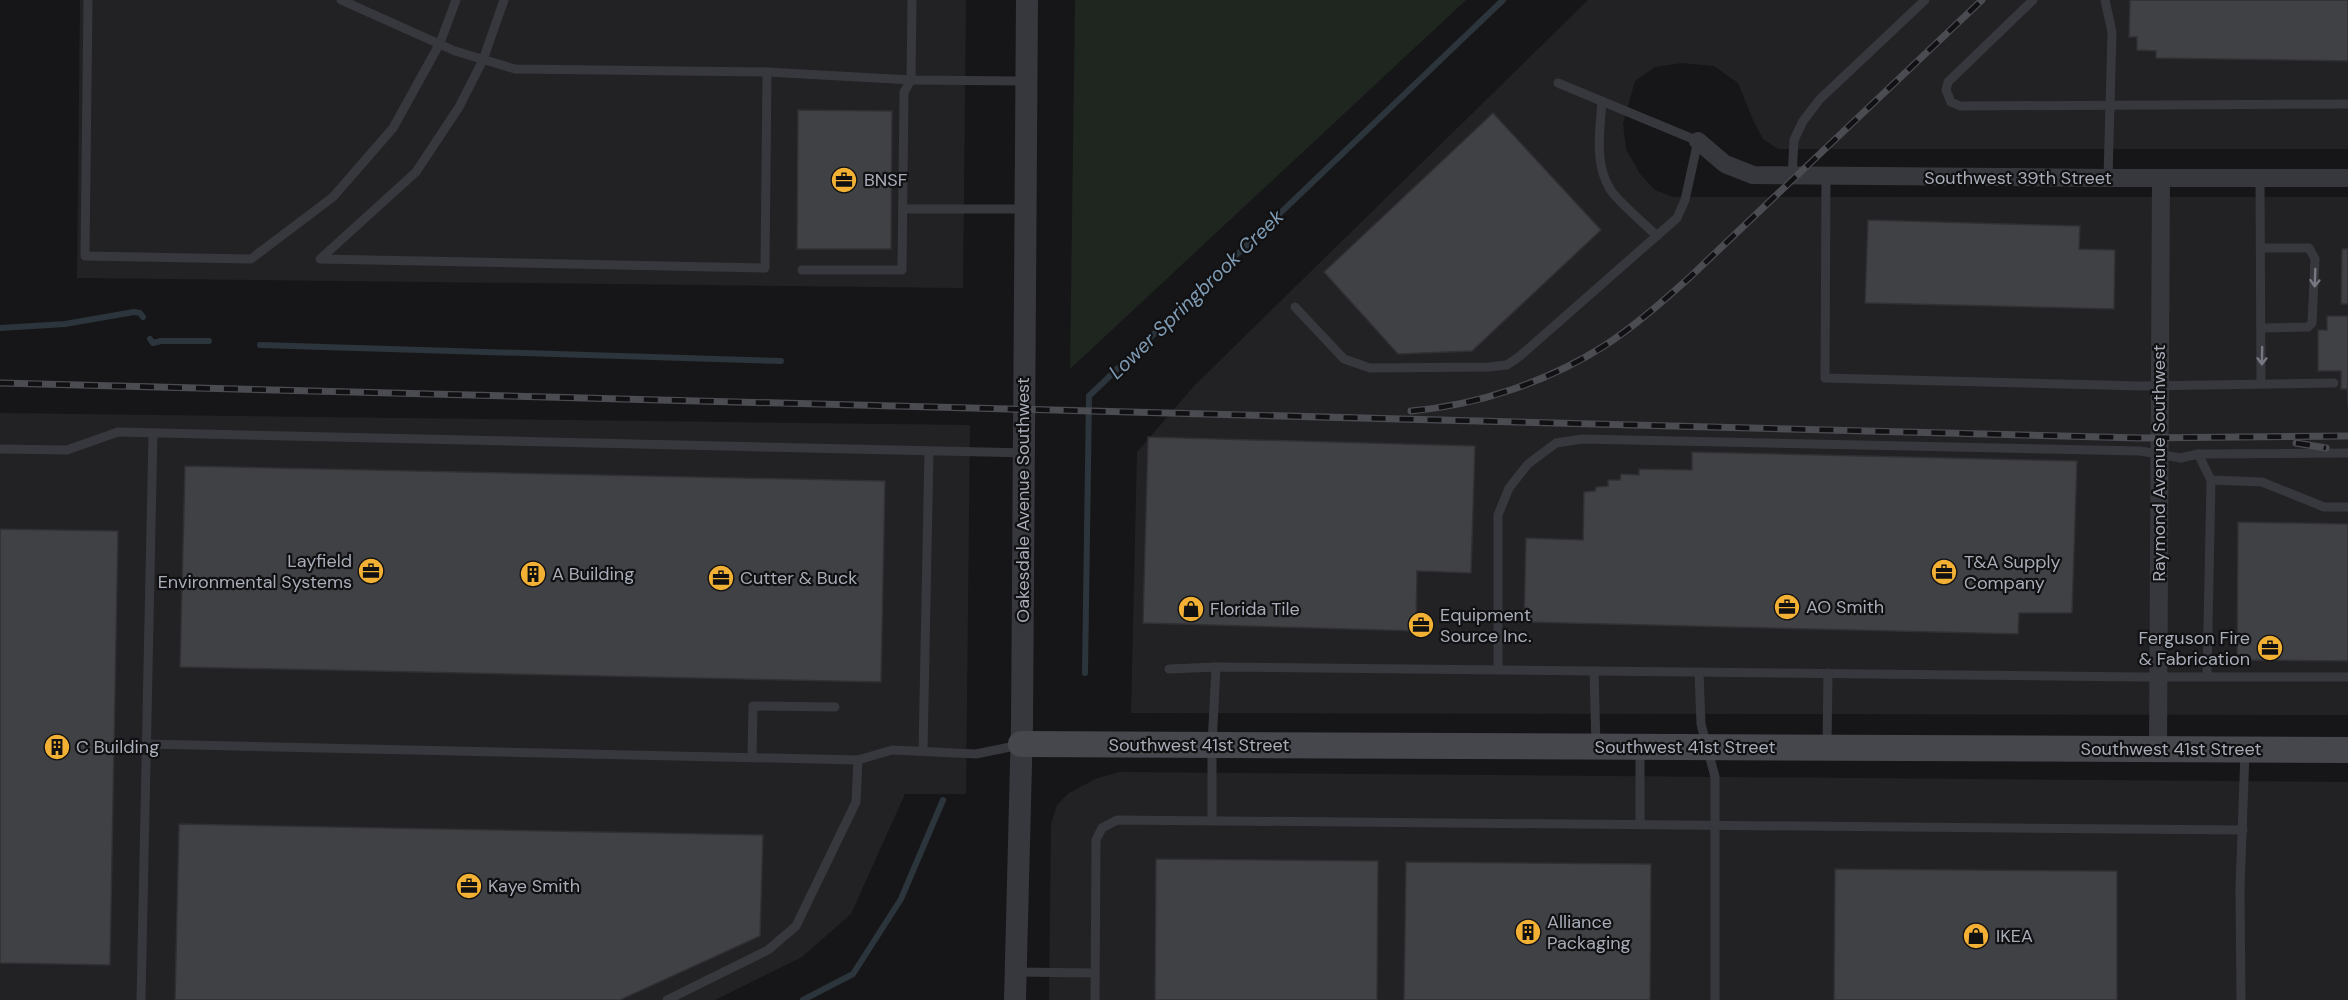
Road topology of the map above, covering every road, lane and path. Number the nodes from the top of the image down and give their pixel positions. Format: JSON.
{"nodes":[{"id":1,"x":88,"y":0,"type":"edge"},
{"id":2,"x":341,"y":0,"type":"edge"},
{"id":3,"x":456,"y":0,"type":"edge"},
{"id":4,"x":504,"y":0,"type":"edge"},
{"id":5,"x":912,"y":0,"type":"edge"},
{"id":6,"x":1027,"y":0,"type":"edge"},
{"id":7,"x":1926,"y":0,"type":"edge"},
{"id":8,"x":2033,"y":0,"type":"edge"},
{"id":9,"x":2105,"y":0,"type":"edge"},
{"id":10,"x":440,"y":43,"type":"junction"},
{"id":11,"x":483,"y":60,"type":"junction"},
{"id":12,"x":767,"y":72,"type":"junction"},
{"id":13,"x":911,"y":80,"type":"junction"},
{"id":14,"x":1026,"y":81,"type":"junction"},
{"id":15,"x":1558,"y":83,"type":"dead end"},
{"id":16,"x":1602,"y":101,"type":"junction"},
{"id":17,"x":2348,"y":104,"type":"edge"},
{"id":18,"x":2110,"y":105,"type":"junction"},
{"id":19,"x":1698,"y":141,"type":"junction"},
{"id":20,"x":1792,"y":176,"type":"junction"},
{"id":21,"x":1826,"y":176,"type":"junction"},
{"id":22,"x":2108,"y":178,"type":"junction"},
{"id":23,"x":2161,"y":178,"type":"junction"},
{"id":24,"x":2260,"y":178,"type":"junction"},
{"id":25,"x":2348,"y":178,"type":"edge"},
{"id":26,"x":903,"y":209,"type":"junction"},
{"id":27,"x":1025,"y":209,"type":"junction"},
{"id":28,"x":1657,"y":236,"type":"junction"},
{"id":29,"x":2262,"y":248,"type":"junction"},
{"id":30,"x":802,"y":270,"type":"dead end"},
{"id":31,"x":1295,"y":307,"type":"dead end"},
{"id":32,"x":2262,"y":328,"type":"junction"},
{"id":33,"x":2334,"y":383,"type":"dead end"},
{"id":34,"x":2261,"y":384,"type":"junction"},
{"id":35,"x":2159,"y":385,"type":"junction"},
{"id":36,"x":153,"y":433,"type":"junction"},
{"id":37,"x":0,"y":449,"type":"edge"},
{"id":38,"x":929,"y":451,"type":"junction"},
{"id":39,"x":1024,"y":453,"type":"junction"},
{"id":40,"x":2159,"y":453,"type":"junction"},
{"id":41,"x":2348,"y":453,"type":"edge"},
{"id":42,"x":2198,"y":454,"type":"junction"},
{"id":43,"x":2211,"y":480,"type":"junction"},
{"id":44,"x":2348,"y":507,"type":"edge"},
{"id":45,"x":1216,"y":667,"type":"junction"},
{"id":46,"x":1169,"y":669,"type":"dead end"},
{"id":47,"x":1498,"y":670,"type":"junction"},
{"id":48,"x":1594,"y":671,"type":"junction"},
{"id":49,"x":1699,"y":672,"type":"junction"},
{"id":50,"x":1828,"y":673,"type":"junction"},
{"id":51,"x":2159,"y":676,"type":"junction"},
{"id":52,"x":2207,"y":676,"type":"junction"},
{"id":53,"x":2348,"y":677,"type":"edge"},
{"id":54,"x":835,"y":707,"type":"dead end"},
{"id":55,"x":146,"y":744,"type":"junction"},
{"id":56,"x":1021,"y":744,"type":"junction"},
{"id":57,"x":1212,"y":745,"type":"junction"},
{"id":58,"x":1596,"y":746,"type":"junction"},
{"id":59,"x":1640,"y":747,"type":"junction"},
{"id":60,"x":1705,"y":747,"type":"junction"},
{"id":61,"x":1827,"y":748,"type":"junction"},
{"id":62,"x":2158,"y":748,"type":"junction"},
{"id":63,"x":2245,"y":749,"type":"junction"},
{"id":64,"x":2348,"y":750,"type":"edge"},
{"id":65,"x":923,"y":752,"type":"junction"},
{"id":66,"x":752,"y":758,"type":"junction"},
{"id":67,"x":858,"y":760,"type":"junction"},
{"id":68,"x":1212,"y":820,"type":"junction"},
{"id":69,"x":1640,"y":824,"type":"junction"},
{"id":70,"x":1714,"y":826,"type":"junction"},
{"id":71,"x":2242,"y":830,"type":"junction"},
{"id":72,"x":1016,"y":972,"type":"junction"},
{"id":73,"x":1095,"y":973,"type":"junction"},
{"id":74,"x":141,"y":1000,"type":"edge"},
{"id":75,"x":667,"y":1000,"type":"edge"},
{"id":76,"x":1016,"y":1000,"type":"edge"},
{"id":77,"x":1095,"y":1000,"type":"edge"},
{"id":78,"x":1715,"y":1000,"type":"edge"},
{"id":79,"x":2241,"y":1000,"type":"edge"}],
"edges":[{"from":1,"to":10,"type":"lane"},
{"from":2,"to":10,"type":"lane"},
{"from":3,"to":10,"type":"lane"},
{"from":4,"to":11,"type":"lane"},
{"from":5,"to":13,"type":"lane"},
{"from":6,"to":14,"type":"street","name":"Oakesdale Avenue Southwest"},
{"from":7,"to":20,"type":"lane"},
{"from":8,"to":18,"type":"lane"},
{"from":9,"to":18,"type":"lane"},
{"from":10,"to":11,"type":"lane"},
{"from":11,"to":12,"type":"lane"},
{"from":11,"to":12,"type":"lane"},
{"from":12,"to":13,"type":"lane"},
{"from":13,"to":14,"type":"lane"},
{"from":13,"to":26,"type":"lane"},
{"from":14,"to":27,"type":"street","name":"Oakesdale Avenue Southwest"},
{"from":15,"to":16,"type":"lane"},
{"from":16,"to":19,"type":"lane"},
{"from":16,"to":28,"type":"lane"},
{"from":17,"to":18,"type":"lane"},
{"from":18,"to":22,"type":"lane"},
{"from":19,"to":20,"type":"street","name":"Southwest 39th Street"},
{"from":19,"to":28,"type":"lane"},
{"from":20,"to":21,"type":"street","name":"Southwest 39th Street"},
{"from":21,"to":22,"type":"street","name":"Southwest 39th Street"},
{"from":21,"to":35,"type":"lane"},
{"from":22,"to":23,"type":"street","name":"Southwest 39th Street"},
{"from":23,"to":24,"type":"street","name":"Southwest 39th Street"},
{"from":23,"to":35,"type":"street","name":"Raymond Avenue Southwest"},
{"from":24,"to":25,"type":"street","name":"Southwest 39th Street"},
{"from":24,"to":29,"type":"lane"},
{"from":26,"to":27,"type":"lane"},
{"from":26,"to":30,"type":"lane"},
{"from":27,"to":39,"type":"street","name":"Oakesdale Avenue Southwest"},
{"from":28,"to":31,"type":"lane"},
{"from":29,"to":32,"type":"lane"},
{"from":29,"to":32,"type":"lane","one_way":true},
{"from":32,"to":34,"type":"lane","one_way":true},
{"from":33,"to":34,"type":"lane"},
{"from":34,"to":35,"type":"lane"},
{"from":35,"to":40,"type":"street","name":"Raymond Avenue Southwest"},
{"from":36,"to":37,"type":"lane"},
{"from":36,"to":38,"type":"lane"},
{"from":36,"to":55,"type":"lane"},
{"from":38,"to":39,"type":"lane"},
{"from":38,"to":65,"type":"lane"},
{"from":39,"to":56,"type":"street","name":"Oakesdale Avenue Southwest"},
{"from":40,"to":42,"type":"lane"},
{"from":40,"to":47,"type":"lane"},
{"from":40,"to":51,"type":"street","name":"Raymond Avenue Southwest"},
{"from":41,"to":42,"type":"lane"},
{"from":42,"to":43,"type":"lane"},
{"from":43,"to":44,"type":"lane"},
{"from":43,"to":52,"type":"lane"},
{"from":45,"to":46,"type":"lane"},
{"from":45,"to":47,"type":"lane"},
{"from":45,"to":57,"type":"lane"},
{"from":47,"to":48,"type":"lane"},
{"from":48,"to":49,"type":"lane"},
{"from":48,"to":58,"type":"lane"},
{"from":49,"to":50,"type":"lane"},
{"from":49,"to":60,"type":"lane"},
{"from":50,"to":51,"type":"lane"},
{"from":50,"to":61,"type":"lane"},
{"from":51,"to":52,"type":"lane"},
{"from":51,"to":62,"type":"street","name":"Raymond Avenue Southwest"},
{"from":52,"to":53,"type":"lane"},
{"from":54,"to":66,"type":"lane"},
{"from":55,"to":66,"type":"lane"},
{"from":55,"to":74,"type":"lane"},
{"from":56,"to":57,"type":"main road","name":"Southwest 41st Street"},
{"from":56,"to":65,"type":"lane"},
{"from":56,"to":72,"type":"street","name":"Oakesdale Avenue Southwest"},
{"from":57,"to":58,"type":"main road","name":"Southwest 41st Street"},
{"from":57,"to":68,"type":"lane"},
{"from":58,"to":59,"type":"main road","name":"Southwest 41st Street"},
{"from":59,"to":60,"type":"main road","name":"Southwest 41st Street"},
{"from":59,"to":69,"type":"lane"},
{"from":60,"to":61,"type":"main road","name":"Southwest 41st Street"},
{"from":60,"to":70,"type":"lane"},
{"from":61,"to":62,"type":"main road","name":"Southwest 41st Street"},
{"from":62,"to":63,"type":"main road","name":"Southwest 41st Street"},
{"from":63,"to":64,"type":"main road","name":"Southwest 41st Street"},
{"from":63,"to":71,"type":"lane"},
{"from":65,"to":67,"type":"lane"},
{"from":66,"to":67,"type":"lane"},
{"from":67,"to":75,"type":"lane"},
{"from":68,"to":69,"type":"lane"},
{"from":68,"to":73,"type":"lane"},
{"from":69,"to":70,"type":"lane"},
{"from":70,"to":71,"type":"lane"},
{"from":70,"to":78,"type":"lane"},
{"from":71,"to":79,"type":"lane"},
{"from":72,"to":73,"type":"lane"},
{"from":72,"to":76,"type":"street","name":"Oakesdale Avenue Southwest"},
{"from":73,"to":77,"type":"lane"}]}
